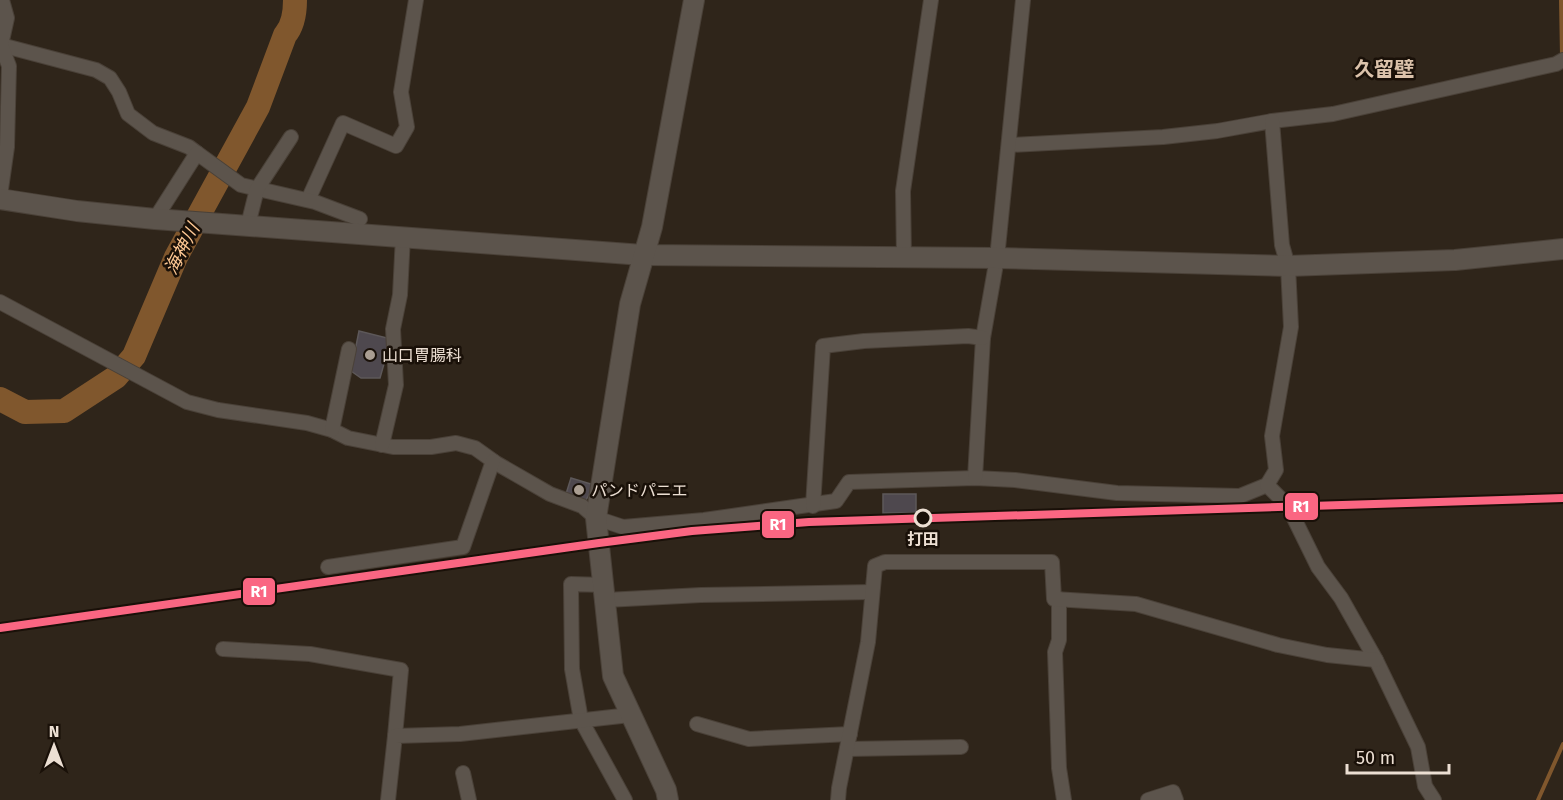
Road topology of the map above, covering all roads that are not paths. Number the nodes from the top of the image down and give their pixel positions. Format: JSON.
{"nodes":[{"id":1,"x":1,"y":0,"type":"edge"},
{"id":2,"x":416,"y":0,"type":"edge"},
{"id":3,"x":694,"y":0,"type":"edge"},
{"id":4,"x":931,"y":0,"type":"edge"},
{"id":5,"x":1023,"y":0,"type":"edge"},
{"id":6,"x":1,"y":45,"type":"edge"},
{"id":7,"x":1559,"y":62,"type":"edge"},
{"id":8,"x":1272,"y":121,"type":"junction"},
{"id":9,"x":291,"y":137,"type":"dead end"},
{"id":10,"x":1010,"y":145,"type":"junction"},
{"id":11,"x":197,"y":153,"type":"junction"},
{"id":12,"x":257,"y":189,"type":"junction"},
{"id":13,"x":0,"y":198,"type":"edge"},
{"id":14,"x":308,"y":200,"type":"junction"},
{"id":15,"x":161,"y":219,"type":"junction"},
{"id":16,"x":360,"y":219,"type":"dead end"},
{"id":17,"x":248,"y":225,"type":"junction"},
{"id":18,"x":403,"y":236,"type":"junction"},
{"id":19,"x":1563,"y":249,"type":"edge"},
{"id":20,"x":643,"y":255,"type":"junction"},
{"id":21,"x":904,"y":258,"type":"junction"},
{"id":22,"x":998,"y":258,"type":"junction"},
{"id":23,"x":1288,"y":266,"type":"junction"},
{"id":24,"x":0,"y":302,"type":"edge"},
{"id":25,"x":983,"y":338,"type":"junction"},
{"id":26,"x":349,"y":349,"type":"dead end"},
{"id":27,"x":332,"y":430,"type":"junction"},
{"id":28,"x":382,"y":445,"type":"junction"},
{"id":29,"x":493,"y":461,"type":"junction"},
{"id":30,"x":975,"y":478,"type":"junction"},
{"id":31,"x":1267,"y":485,"type":"junction"},
{"id":32,"x":813,"y":506,"type":"junction"},
{"id":33,"x":596,"y":518,"type":"junction"},
{"id":34,"x":328,"y":567,"type":"dead end"},
{"id":35,"x":605,"y":592,"type":"junction"},
{"id":36,"x":872,"y":592,"type":"junction"},
{"id":37,"x":1059,"y":599,"type":"junction"},
{"id":38,"x":223,"y":649,"type":"dead end"},
{"id":39,"x":1376,"y":660,"type":"junction"},
{"id":40,"x":630,"y":714,"type":"junction"},
{"id":41,"x":581,"y":720,"type":"junction"},
{"id":42,"x":697,"y":724,"type":"dead end"},
{"id":43,"x":850,"y":734,"type":"junction"},
{"id":44,"x":395,"y":736,"type":"junction"},
{"id":45,"x":961,"y":747,"type":"dead end"},
{"id":46,"x":847,"y":748,"type":"junction"},
{"id":47,"x":464,"y":773,"type":"dead end"},
{"id":48,"x":388,"y":800,"type":"edge"},
{"id":49,"x":469,"y":800,"type":"edge"},
{"id":50,"x":625,"y":800,"type":"edge"},
{"id":51,"x":668,"y":800,"type":"edge"},
{"id":52,"x":838,"y":800,"type":"edge"},
{"id":53,"x":1064,"y":800,"type":"edge"},
{"id":54,"x":1148,"y":800,"type":"edge"},
{"id":55,"x":1176,"y":800,"type":"edge"},
{"id":56,"x":1434,"y":800,"type":"edge"}],
"edges":[{"from":1,"to":6,"type":"street"},
{"from":2,"to":14,"type":"street"},
{"from":3,"to":20,"type":"street"},
{"from":4,"to":21,"type":"street"},
{"from":5,"to":10,"type":"street"},
{"from":6,"to":11,"type":"street"},
{"from":6,"to":13,"type":"street"},
{"from":7,"to":8,"type":"street"},
{"from":8,"to":10,"type":"street"},
{"from":8,"to":23,"type":"street"},
{"from":9,"to":12,"type":"street"},
{"from":10,"to":22,"type":"street"},
{"from":11,"to":12,"type":"street"},
{"from":11,"to":15,"type":"street"},
{"from":12,"to":14,"type":"street"},
{"from":12,"to":17,"type":"street"},
{"from":13,"to":15,"type":"street"},
{"from":14,"to":16,"type":"street"},
{"from":15,"to":17,"type":"street"},
{"from":17,"to":18,"type":"street"},
{"from":18,"to":20,"type":"street"},
{"from":18,"to":28,"type":"street"},
{"from":19,"to":23,"type":"street"},
{"from":20,"to":21,"type":"street"},
{"from":20,"to":33,"type":"street"},
{"from":21,"to":22,"type":"street"},
{"from":22,"to":23,"type":"street"},
{"from":22,"to":25,"type":"street"},
{"from":23,"to":31,"type":"street"},
{"from":24,"to":27,"type":"street"},
{"from":25,"to":30,"type":"street"},
{"from":25,"to":32,"type":"street"},
{"from":26,"to":27,"type":"street"},
{"from":27,"to":28,"type":"street"},
{"from":28,"to":29,"type":"street"},
{"from":29,"to":33,"type":"street"},
{"from":29,"to":34,"type":"street"},
{"from":30,"to":31,"type":"street"},
{"from":30,"to":32,"type":"street"},
{"from":31,"to":39,"type":"street"},
{"from":32,"to":33,"type":"street"},
{"from":33,"to":35,"type":"street"},
{"from":35,"to":36,"type":"street"},
{"from":35,"to":40,"type":"street"},
{"from":35,"to":41,"type":"street"},
{"from":36,"to":37,"type":"street"},
{"from":36,"to":43,"type":"street"},
{"from":37,"to":39,"type":"street"},
{"from":37,"to":53,"type":"street"},
{"from":38,"to":44,"type":"street"},
{"from":39,"to":56,"type":"street"},
{"from":40,"to":41,"type":"street"},
{"from":40,"to":51,"type":"street"},
{"from":41,"to":44,"type":"street"},
{"from":41,"to":50,"type":"street"},
{"from":42,"to":43,"type":"street"},
{"from":43,"to":46,"type":"street"},
{"from":44,"to":48,"type":"street"},
{"from":45,"to":46,"type":"street"},
{"from":46,"to":52,"type":"street"},
{"from":47,"to":49,"type":"street"},
{"from":54,"to":55,"type":"street"}]}
